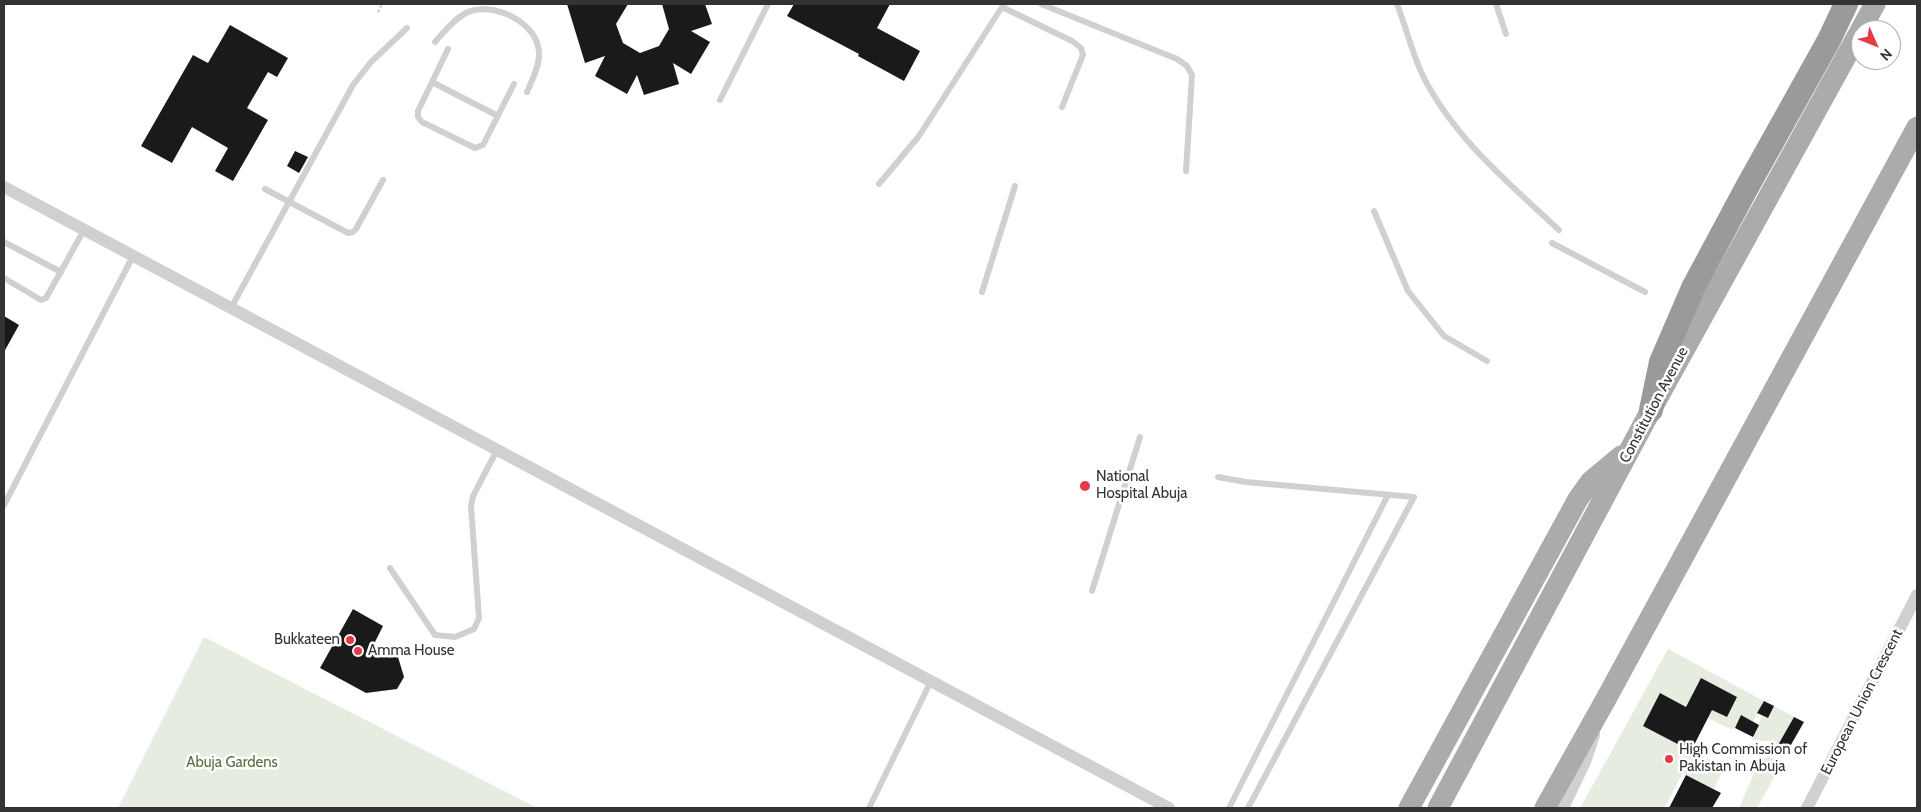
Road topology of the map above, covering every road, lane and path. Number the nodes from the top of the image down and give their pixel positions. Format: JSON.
{"nodes":[{"id":1,"x":382,"y":4,"type":"edge"},
{"id":2,"x":768,"y":4,"type":"edge"},
{"id":3,"x":1041,"y":4,"type":"edge"},
{"id":4,"x":1397,"y":4,"type":"edge"},
{"id":5,"x":1496,"y":4,"type":"edge"},
{"id":6,"x":1846,"y":4,"type":"edge"},
{"id":7,"x":1875,"y":4,"type":"edge"},
{"id":8,"x":1003,"y":6,"type":"edge"},
{"id":9,"x":378,"y":12,"type":"dead end"},
{"id":10,"x":407,"y":28,"type":"dead end"},
{"id":11,"x":1506,"y":34,"type":"dead end"},
{"id":12,"x":435,"y":42,"type":"dead end"},
{"id":13,"x":448,"y":49,"type":"dead end"},
{"id":14,"x":432,"y":82,"type":"junction"},
{"id":15,"x":514,"y":84,"type":"dead end"},
{"id":16,"x":528,"y":92,"type":"dead end"},
{"id":17,"x":720,"y":100,"type":"dead end"},
{"id":18,"x":1062,"y":107,"type":"dead end"},
{"id":19,"x":498,"y":116,"type":"junction"},
{"id":20,"x":1917,"y":127,"type":"edge"},
{"id":21,"x":1186,"y":171,"type":"dead end"},
{"id":22,"x":383,"y":180,"type":"dead end"},
{"id":23,"x":879,"y":184,"type":"dead end"},
{"id":24,"x":1015,"y":186,"type":"dead end"},
{"id":25,"x":4,"y":187,"type":"edge"},
{"id":26,"x":265,"y":189,"type":"dead end"},
{"id":27,"x":290,"y":201,"type":"junction"},
{"id":28,"x":1374,"y":211,"type":"dead end"},
{"id":29,"x":84,"y":230,"type":"junction"},
{"id":30,"x":1559,"y":230,"type":"dead end"},
{"id":31,"x":4,"y":242,"type":"edge"},
{"id":32,"x":1552,"y":243,"type":"dead end"},
{"id":33,"x":134,"y":256,"type":"junction"},
{"id":34,"x":62,"y":272,"type":"junction"},
{"id":35,"x":4,"y":278,"type":"edge"},
{"id":36,"x":982,"y":292,"type":"dead end"},
{"id":37,"x":1645,"y":292,"type":"dead end"},
{"id":38,"x":231,"y":308,"type":"junction"},
{"id":39,"x":1487,"y":361,"type":"dead end"},
{"id":40,"x":1651,"y":410,"type":"junction"},
{"id":41,"x":1140,"y":437,"type":"dead end"},
{"id":42,"x":1631,"y":447,"type":"junction"},
{"id":43,"x":497,"y":450,"type":"junction"},
{"id":44,"x":1218,"y":477,"type":"dead end"},
{"id":45,"x":1388,"y":494,"type":"junction"},
{"id":46,"x":4,"y":505,"type":"edge"},
{"id":47,"x":390,"y":568,"type":"dead end"},
{"id":48,"x":1092,"y":591,"type":"dead end"},
{"id":49,"x":1917,"y":595,"type":"edge"},
{"id":50,"x":930,"y":681,"type":"junction"},
{"id":51,"x":1606,"y":699,"type":"junction"},
{"id":52,"x":869,"y":808,"type":"edge"},
{"id":53,"x":1169,"y":808,"type":"edge"},
{"id":54,"x":1229,"y":808,"type":"edge"},
{"id":55,"x":1248,"y":808,"type":"edge"},
{"id":56,"x":1409,"y":808,"type":"edge"},
{"id":57,"x":1438,"y":808,"type":"edge"},
{"id":58,"x":1545,"y":808,"type":"edge"},
{"id":59,"x":1563,"y":808,"type":"edge"},
{"id":60,"x":1807,"y":808,"type":"edge"}],
"edges":[{"from":1,"to":9,"type":"path"},
{"from":2,"to":17,"type":"lane"},
{"from":3,"to":21,"type":"lane"},
{"from":4,"to":30,"type":"lane"},
{"from":5,"to":11,"type":"lane"},
{"from":6,"to":40,"type":"highway"},
{"from":7,"to":40,"type":"main road","name":"Constitution Avenue"},
{"from":8,"to":18,"type":"lane"},
{"from":8,"to":23,"type":"lane"},
{"from":10,"to":27,"type":"lane"},
{"from":12,"to":16,"type":"lane"},
{"from":13,"to":14,"type":"lane"},
{"from":14,"to":19,"type":"lane"},
{"from":14,"to":19,"type":"lane"},
{"from":15,"to":19,"type":"lane"},
{"from":20,"to":51,"type":"main road"},
{"from":22,"to":27,"type":"lane"},
{"from":24,"to":36,"type":"lane"},
{"from":25,"to":29,"type":"street"},
{"from":26,"to":27,"type":"lane"},
{"from":27,"to":38,"type":"lane"},
{"from":28,"to":39,"type":"lane"},
{"from":29,"to":33,"type":"street"},
{"from":29,"to":34,"type":"lane"},
{"from":31,"to":34,"type":"lane"},
{"from":32,"to":37,"type":"lane"},
{"from":33,"to":38,"type":"street"},
{"from":33,"to":46,"type":"lane"},
{"from":34,"to":35,"type":"lane"},
{"from":38,"to":43,"type":"street"},
{"from":40,"to":42,"type":"main road","name":"Constitution Avenue"},
{"from":41,"to":48,"type":"lane"},
{"from":42,"to":56,"type":"main road"},
{"from":42,"to":57,"type":"main road","name":"Constitution Avenue"},
{"from":43,"to":47,"type":"lane"},
{"from":43,"to":50,"type":"street"},
{"from":44,"to":45,"type":"lane"},
{"from":45,"to":54,"type":"lane"},
{"from":45,"to":55,"type":"lane"},
{"from":49,"to":60,"type":"street","name":"European Union Crescent"},
{"from":50,"to":52,"type":"lane"},
{"from":50,"to":53,"type":"street"},
{"from":51,"to":58,"type":"main road"},
{"from":51,"to":59,"type":"street"}]}
